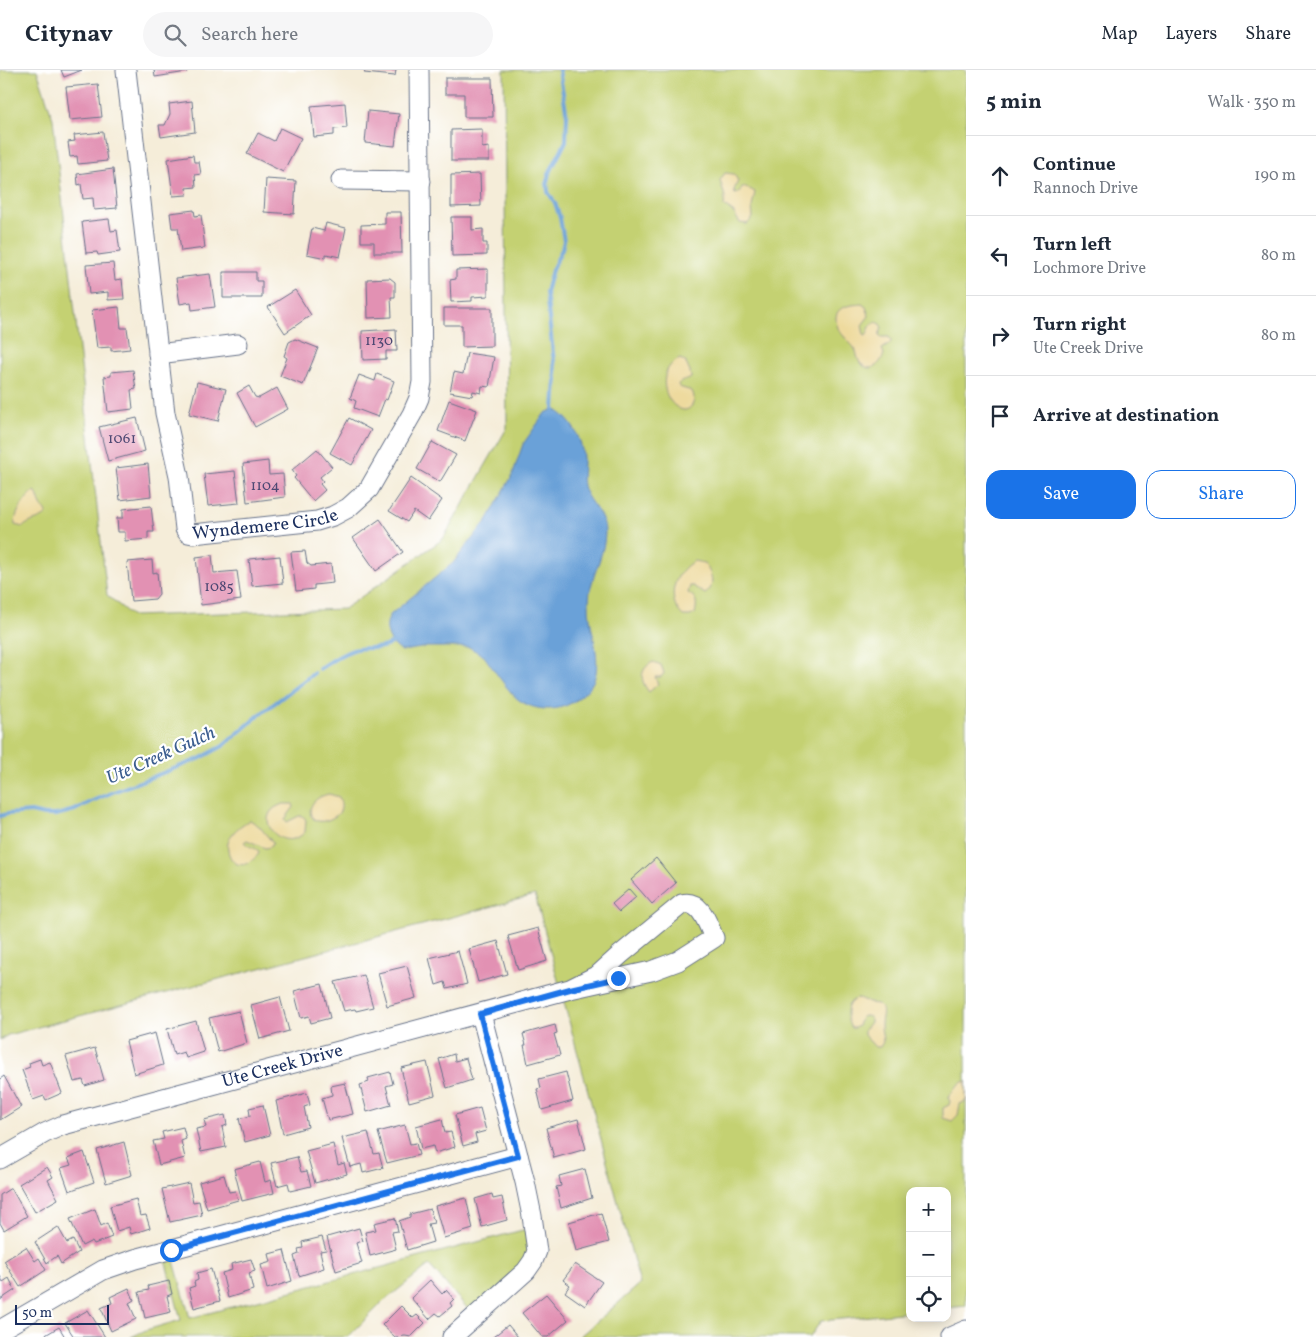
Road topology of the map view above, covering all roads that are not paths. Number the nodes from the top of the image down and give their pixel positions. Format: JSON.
{"nodes":[{"id":1,"x":126,"y":70,"type":"edge"},
{"id":2,"x":420,"y":70,"type":"edge"},
{"id":3,"x":341,"y":180,"type":"dead end"},
{"id":4,"x":421,"y":181,"type":"junction"},
{"id":5,"x":238,"y":344,"type":"dead end"},
{"id":6,"x":158,"y":354,"type":"junction"},
{"id":7,"x":570,"y":989,"type":"junction"},
{"id":8,"x":480,"y":1014,"type":"junction"},
{"id":9,"x":518,"y":1156,"type":"junction"},
{"id":10,"x":0,"y":1159,"type":"edge"},
{"id":11,"x":0,"y":1330,"type":"edge"},
{"id":12,"x":966,"y":1330,"type":"edge"},
{"id":13,"x":452,"y":1337,"type":"edge"},
{"id":14,"x":950,"y":1337,"type":"edge"}],
"edges":[{"from":1,"to":6,"type":"street","name":"Wyndemere Circle"},
{"from":2,"to":4,"type":"street","name":"Wyndemere Circle"},
{"from":3,"to":4,"type":"street"},
{"from":4,"to":6,"type":"street","name":"Wyndemere Circle"},
{"from":5,"to":6,"type":"street"},
{"from":7,"to":7,"type":"street","name":"Ute Creek Drive"},
{"from":7,"to":8,"type":"street","name":"Ute Creek Drive"},
{"from":8,"to":9,"type":"street"},
{"from":8,"to":10,"type":"street","name":"Ute Creek Drive"},
{"from":9,"to":11,"type":"street"},
{"from":9,"to":13,"type":"street"},
{"from":12,"to":14,"type":"street"}]}
